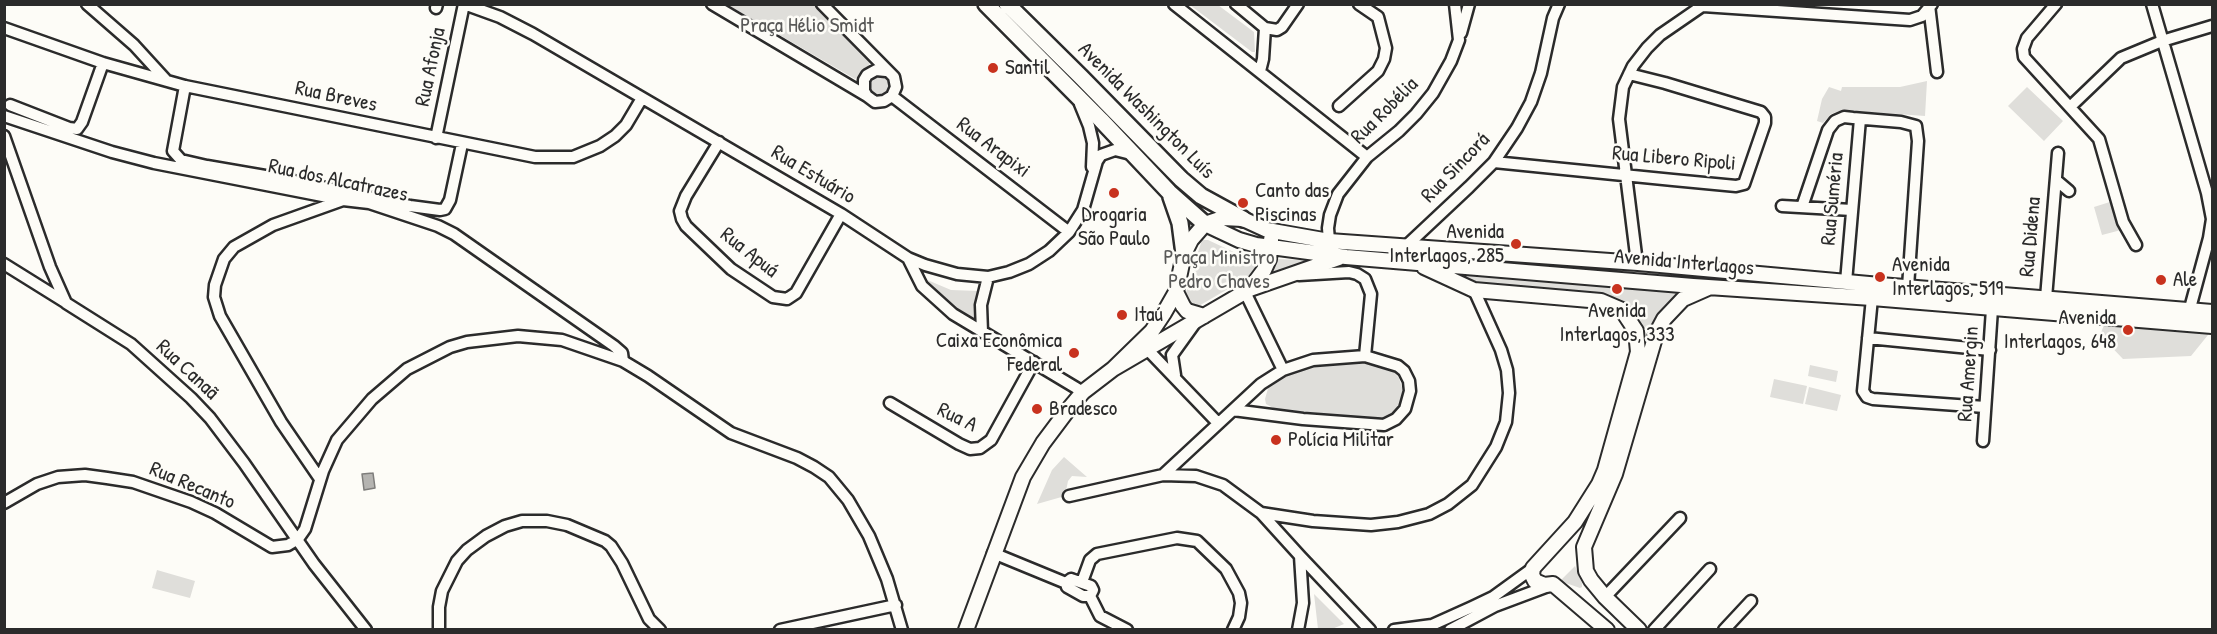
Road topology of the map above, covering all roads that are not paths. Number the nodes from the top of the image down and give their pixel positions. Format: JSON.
{"nodes":[{"id":1,"x":87,"y":4,"type":"edge"},
{"id":2,"x":464,"y":4,"type":"edge"},
{"id":3,"x":712,"y":4,"type":"edge"},
{"id":4,"x":822,"y":4,"type":"edge"},
{"id":5,"x":986,"y":4,"type":"edge"},
{"id":6,"x":1007,"y":4,"type":"edge"},
{"id":7,"x":1174,"y":4,"type":"edge"},
{"id":8,"x":1236,"y":4,"type":"edge"},
{"id":9,"x":1298,"y":4,"type":"edge"},
{"id":10,"x":1359,"y":4,"type":"edge"},
{"id":11,"x":1455,"y":4,"type":"edge"},
{"id":12,"x":1469,"y":4,"type":"edge"},
{"id":13,"x":1559,"y":4,"type":"edge"},
{"id":14,"x":2056,"y":4,"type":"edge"},
{"id":15,"x":2152,"y":4,"type":"edge"},
{"id":16,"x":1704,"y":5,"type":"edge"},
{"id":17,"x":1930,"y":6,"type":"edge"},
{"id":18,"x":2212,"y":26,"type":"edge"},
{"id":19,"x":4,"y":28,"type":"edge"},
{"id":20,"x":1265,"y":28,"type":"junction"},
{"id":21,"x":1459,"y":40,"type":"junction"},
{"id":22,"x":2162,"y":41,"type":"junction"},
{"id":23,"x":103,"y":63,"type":"junction"},
{"id":24,"x":886,"y":70,"type":"junction"},
{"id":25,"x":1260,"y":71,"type":"junction"},
{"id":26,"x":1936,"y":72,"type":"dead end"},
{"id":27,"x":1629,"y":74,"type":"junction"},
{"id":28,"x":166,"y":81,"type":"junction"},
{"id":29,"x":185,"y":86,"type":"junction"},
{"id":30,"x":1073,"y":92,"type":"junction"},
{"id":31,"x":867,"y":96,"type":"junction"},
{"id":32,"x":892,"y":96,"type":"junction"},
{"id":33,"x":642,"y":98,"type":"junction"},
{"id":34,"x":10,"y":105,"type":"dead end"},
{"id":35,"x":1339,"y":106,"type":"dead end"},
{"id":36,"x":2070,"y":107,"type":"junction"},
{"id":37,"x":4,"y":116,"type":"edge"},
{"id":38,"x":1860,"y":119,"type":"junction"},
{"id":39,"x":4,"y":136,"type":"edge"},
{"id":40,"x":436,"y":138,"type":"junction"},
{"id":41,"x":719,"y":142,"type":"junction"},
{"id":42,"x":462,"y":144,"type":"junction"},
{"id":43,"x":2058,"y":153,"type":"dead end"},
{"id":44,"x":1134,"y":156,"type":"junction"},
{"id":45,"x":1367,"y":157,"type":"junction"},
{"id":46,"x":1494,"y":162,"type":"junction"},
{"id":47,"x":1627,"y":175,"type":"junction"},
{"id":48,"x":1091,"y":179,"type":"junction"},
{"id":49,"x":2056,"y":180,"type":"junction"},
{"id":50,"x":2069,"y":191,"type":"dead end"},
{"id":51,"x":1169,"y":192,"type":"junction"},
{"id":52,"x":343,"y":200,"type":"junction"},
{"id":53,"x":1782,"y":206,"type":"dead end"},
{"id":54,"x":1802,"y":207,"type":"junction"},
{"id":55,"x":1852,"y":210,"type":"junction"},
{"id":56,"x":841,"y":214,"type":"junction"},
{"id":57,"x":1243,"y":219,"type":"junction"},
{"id":58,"x":2212,"y":219,"type":"edge"},
{"id":59,"x":1205,"y":224,"type":"junction"},
{"id":60,"x":1268,"y":230,"type":"junction"},
{"id":61,"x":1070,"y":232,"type":"junction"},
{"id":62,"x":1329,"y":241,"type":"junction"},
{"id":63,"x":2136,"y":245,"type":"dead end"},
{"id":64,"x":1272,"y":247,"type":"junction"},
{"id":65,"x":1184,"y":254,"type":"junction"},
{"id":66,"x":1406,"y":254,"type":"junction"},
{"id":67,"x":1346,"y":257,"type":"junction"},
{"id":68,"x":908,"y":258,"type":"junction"},
{"id":69,"x":1637,"y":263,"type":"junction"},
{"id":70,"x":4,"y":264,"type":"edge"},
{"id":71,"x":1683,"y":268,"type":"junction"},
{"id":72,"x":1290,"y":276,"type":"junction"},
{"id":73,"x":988,"y":277,"type":"junction"},
{"id":74,"x":1846,"y":282,"type":"junction"},
{"id":75,"x":1686,"y":285,"type":"junction"},
{"id":76,"x":1710,"y":287,"type":"junction"},
{"id":77,"x":1908,"y":287,"type":"junction"},
{"id":78,"x":1248,"y":290,"type":"junction"},
{"id":79,"x":1474,"y":290,"type":"junction"},
{"id":80,"x":1176,"y":292,"type":"junction"},
{"id":81,"x":1872,"y":298,"type":"junction"},
{"id":82,"x":2046,"y":298,"type":"junction"},
{"id":83,"x":1683,"y":299,"type":"junction"},
{"id":84,"x":66,"y":303,"type":"junction"},
{"id":85,"x":1992,"y":309,"type":"junction"},
{"id":86,"x":2212,"y":312,"type":"edge"},
{"id":87,"x":2172,"y":315,"type":"junction"},
{"id":88,"x":1201,"y":317,"type":"junction"},
{"id":89,"x":2188,"y":317,"type":"junction"},
{"id":90,"x":2212,"y":326,"type":"edge"},
{"id":91,"x":1636,"y":331,"type":"junction"},
{"id":92,"x":982,"y":332,"type":"junction"},
{"id":93,"x":1656,"y":334,"type":"junction"},
{"id":94,"x":1868,"y":338,"type":"junction"},
{"id":95,"x":1147,"y":349,"type":"junction"},
{"id":96,"x":1990,"y":350,"type":"junction"},
{"id":97,"x":1365,"y":356,"type":"junction"},
{"id":98,"x":622,"y":361,"type":"junction"},
{"id":99,"x":1034,"y":362,"type":"junction"},
{"id":100,"x":1113,"y":369,"type":"junction"},
{"id":101,"x":1283,"y":370,"type":"junction"},
{"id":102,"x":1177,"y":378,"type":"junction"},
{"id":103,"x":1083,"y":392,"type":"junction"},
{"id":104,"x":890,"y":403,"type":"dead end"},
{"id":105,"x":1985,"y":408,"type":"junction"},
{"id":106,"x":1233,"y":410,"type":"junction"},
{"id":107,"x":1218,"y":423,"type":"junction"},
{"id":108,"x":1983,"y":441,"type":"dead end"},
{"id":109,"x":1610,"y":472,"type":"junction"},
{"id":110,"x":1163,"y":476,"type":"junction"},
{"id":111,"x":320,"y":479,"type":"junction"},
{"id":112,"x":1069,"y":496,"type":"dead end"},
{"id":113,"x":4,"y":503,"type":"edge"},
{"id":114,"x":1261,"y":513,"type":"junction"},
{"id":115,"x":1680,"y":519,"type":"dead end"},
{"id":116,"x":298,"y":539,"type":"junction"},
{"id":117,"x":993,"y":554,"type":"junction"},
{"id":118,"x":1300,"y":556,"type":"junction"},
{"id":119,"x":1533,"y":568,"type":"junction"},
{"id":120,"x":1710,"y":569,"type":"dead end"},
{"id":121,"x":1082,"y":582,"type":"junction"},
{"id":122,"x":1066,"y":583,"type":"junction"},
{"id":123,"x":1553,"y":584,"type":"junction"},
{"id":124,"x":1090,"y":596,"type":"junction"},
{"id":125,"x":1605,"y":597,"type":"junction"},
{"id":126,"x":1751,"y":601,"type":"dead end"},
{"id":127,"x":896,"y":605,"type":"junction"},
{"id":128,"x":1432,"y":627,"type":"edge"},
{"id":129,"x":966,"y":629,"type":"edge"},
{"id":130,"x":366,"y":630,"type":"edge"},
{"id":131,"x":439,"y":630,"type":"edge"},
{"id":132,"x":660,"y":630,"type":"edge"},
{"id":133,"x":780,"y":630,"type":"edge"},
{"id":134,"x":902,"y":630,"type":"edge"},
{"id":135,"x":1127,"y":630,"type":"edge"},
{"id":136,"x":1233,"y":630,"type":"edge"},
{"id":137,"x":1298,"y":630,"type":"edge"},
{"id":138,"x":1370,"y":630,"type":"edge"},
{"id":139,"x":1395,"y":630,"type":"edge"},
{"id":140,"x":1450,"y":630,"type":"edge"},
{"id":141,"x":1607,"y":630,"type":"edge"},
{"id":142,"x":1639,"y":630,"type":"edge"},
{"id":143,"x":1654,"y":630,"type":"edge"},
{"id":144,"x":1724,"y":630,"type":"edge"}],
"edges":[{"from":1,"to":28,"type":"street"},
{"from":2,"to":33,"type":"street","name":"Rua Estuário"},
{"from":2,"to":40,"type":"street","name":"Rua Afonja"},
{"from":3,"to":31,"type":"street"},
{"from":4,"to":24,"type":"street"},
{"from":5,"to":30,"type":"highway","name":"Avenida Washington Luís"},
{"from":6,"to":57,"type":"highway","name":"Avenida Washington Luís"},
{"from":7,"to":25,"type":"street"},
{"from":8,"to":20,"type":"street"},
{"from":9,"to":20,"type":"street"},
{"from":10,"to":35,"type":"street"},
{"from":11,"to":21,"type":"street"},
{"from":12,"to":21,"type":"street","name":"Rua Robélia"},
{"from":13,"to":46,"type":"street","name":"Rua Sincorá"},
{"from":14,"to":36,"type":"street"},
{"from":15,"to":22,"type":"street"},
{"from":16,"to":17,"type":"street"},
{"from":16,"to":27,"type":"street"},
{"from":17,"to":26,"type":"street"},
{"from":18,"to":22,"type":"street"},
{"from":19,"to":23,"type":"street","name":"Rua Breves"},
{"from":20,"to":25,"type":"street"},
{"from":21,"to":45,"type":"street","name":"Rua Robélia"},
{"from":22,"to":36,"type":"street"},
{"from":22,"to":58,"type":"street"},
{"from":23,"to":28,"type":"street","name":"Rua Breves"},
{"from":23,"to":34,"type":"street"},
{"from":24,"to":31,"type":"street"},
{"from":24,"to":32,"type":"street"},
{"from":25,"to":45,"type":"street"},
{"from":27,"to":47,"type":"street"},
{"from":27,"to":47,"type":"street","name":"Rua Libero Ripoli"},
{"from":28,"to":29,"type":"street","name":"Rua Breves"},
{"from":29,"to":40,"type":"street","name":"Rua Breves"},
{"from":29,"to":42,"type":"street"},
{"from":30,"to":44,"type":"highway","name":"Avenida Washington Luís"},
{"from":30,"to":48,"type":"street"},
{"from":31,"to":32,"type":"street"},
{"from":32,"to":61,"type":"street","name":"Rua Arapixi"},
{"from":33,"to":41,"type":"street","name":"Rua Estuário"},
{"from":33,"to":42,"type":"street","name":"Rua Breves"},
{"from":36,"to":63,"type":"street"},
{"from":37,"to":52,"type":"street","name":"Rua dos Alcatrazes"},
{"from":38,"to":54,"type":"street"},
{"from":38,"to":55,"type":"street","name":"Rua Suméria"},
{"from":38,"to":77,"type":"street"},
{"from":39,"to":84,"type":"street"},
{"from":40,"to":42,"type":"street","name":"Rua Breves"},
{"from":41,"to":56,"type":"street","name":"Rua Estuário"},
{"from":41,"to":56,"type":"street","name":"Rua Apuá"},
{"from":43,"to":49,"type":"street","name":"Rua Didena"},
{"from":44,"to":48,"type":"street"},
{"from":44,"to":51,"type":"highway","name":"Avenida Washington Luís"},
{"from":45,"to":62,"type":"street","name":"Rua Robélia"},
{"from":46,"to":47,"type":"street","name":"Rua Libero Ripoli"},
{"from":46,"to":66,"type":"street","name":"Rua Sincorá"},
{"from":47,"to":69,"type":"street"},
{"from":48,"to":61,"type":"street"},
{"from":49,"to":50,"type":"street","name":"Rua Didena"},
{"from":49,"to":82,"type":"street","name":"Rua Didena"},
{"from":51,"to":59,"type":"highway","name":"Avenida Interlagos"},
{"from":51,"to":65,"type":"highway"},
{"from":52,"to":98,"type":"street","name":"Rua dos Alcatrazes"},
{"from":52,"to":111,"type":"street"},
{"from":53,"to":54,"type":"street"},
{"from":54,"to":55,"type":"street"},
{"from":55,"to":74,"type":"street","name":"Rua Suméria"},
{"from":56,"to":68,"type":"street","name":"Rua Estuário"},
{"from":57,"to":59,"type":"main road"},
{"from":57,"to":60,"type":"main road","name":"Avenida Washington Luís"},
{"from":58,"to":89,"type":"street"},
{"from":59,"to":64,"type":"main road","name":"Avenida Interlagos"},
{"from":59,"to":65,"type":"main road"},
{"from":60,"to":62,"type":"main road","name":"Avenida Interlagos"},
{"from":60,"to":64,"type":"main road"},
{"from":61,"to":73,"type":"street"},
{"from":62,"to":66,"type":"main road","name":"Avenida Interlagos"},
{"from":64,"to":67,"type":"main road","name":"Avenida Interlagos"},
{"from":64,"to":78,"type":"main road"},
{"from":65,"to":80,"type":"main road"},
{"from":66,"to":67,"type":"main road","name":"Avenida Interlagos"},
{"from":66,"to":69,"type":"main road","name":"Avenida Interlagos"},
{"from":66,"to":75,"type":"main road","name":"Avenida Interlagos"},
{"from":66,"to":79,"type":"main road"},
{"from":67,"to":72,"type":"main road"},
{"from":68,"to":73,"type":"street","name":"Rua Estuário"},
{"from":68,"to":92,"type":"street"},
{"from":69,"to":71,"type":"main road","name":"Avenida Interlagos"},
{"from":70,"to":84,"type":"street","name":"Rua Canaã"},
{"from":71,"to":74,"type":"main road","name":"Avenida Interlagos"},
{"from":71,"to":75,"type":"main road"},
{"from":72,"to":78,"type":"main road"},
{"from":72,"to":97,"type":"street"},
{"from":73,"to":92,"type":"street"},
{"from":74,"to":77,"type":"main road","name":"Avenida Interlagos"},
{"from":75,"to":76,"type":"main road","name":"Avenida Interlagos"},
{"from":75,"to":83,"type":"main road"},
{"from":76,"to":81,"type":"main road","name":"Avenida Interlagos"},
{"from":76,"to":83,"type":"main road"},
{"from":77,"to":82,"type":"main road","name":"Avenida Interlagos"},
{"from":78,"to":88,"type":"main road"},
{"from":78,"to":101,"type":"street"},
{"from":79,"to":91,"type":"main road"},
{"from":79,"to":114,"type":"street"},
{"from":80,"to":88,"type":"main road"},
{"from":80,"to":100,"type":"main road"},
{"from":81,"to":85,"type":"main road","name":"Avenida Interlagos"},
{"from":81,"to":94,"type":"street"},
{"from":82,"to":87,"type":"main road","name":"Avenida Interlagos"},
{"from":83,"to":93,"type":"main road"},
{"from":84,"to":116,"type":"street","name":"Rua Canaã"},
{"from":85,"to":87,"type":"main road","name":"Avenida Interlagos"},
{"from":85,"to":96,"type":"street","name":"Rua Amergin"},
{"from":86,"to":89,"type":"main road","name":"Avenida Interlagos"},
{"from":87,"to":89,"type":"main road","name":"Avenida Interlagos"},
{"from":88,"to":95,"type":"main road"},
{"from":88,"to":102,"type":"street"},
{"from":89,"to":90,"type":"main road","name":"Avenida Interlagos"},
{"from":91,"to":93,"type":"main road"},
{"from":91,"to":109,"type":"main road"},
{"from":92,"to":99,"type":"street"},
{"from":93,"to":109,"type":"main road"},
{"from":94,"to":96,"type":"street"},
{"from":94,"to":105,"type":"street"},
{"from":95,"to":100,"type":"main road"},
{"from":95,"to":102,"type":"street"},
{"from":96,"to":105,"type":"street","name":"Rua Amergin"},
{"from":97,"to":101,"type":"street"},
{"from":97,"to":106,"type":"street"},
{"from":98,"to":111,"type":"street","name":"Rua dos Alcatrazes"},
{"from":98,"to":127,"type":"street","name":"Rua dos Alcatrazes"},
{"from":99,"to":103,"type":"street"},
{"from":99,"to":104,"type":"street","name":"Rua A"},
{"from":100,"to":103,"type":"main road"},
{"from":101,"to":106,"type":"street"},
{"from":102,"to":107,"type":"street"},
{"from":103,"to":117,"type":"main road"},
{"from":105,"to":108,"type":"street","name":"Rua Amergin"},
{"from":106,"to":107,"type":"street"},
{"from":107,"to":110,"type":"street"},
{"from":109,"to":119,"type":"main road"},
{"from":109,"to":125,"type":"main road"},
{"from":110,"to":112,"type":"street"},
{"from":110,"to":114,"type":"street"},
{"from":111,"to":116,"type":"street"},
{"from":113,"to":116,"type":"street","name":"Rua Recanto"},
{"from":114,"to":118,"type":"street"},
{"from":115,"to":125,"type":"street"},
{"from":116,"to":130,"type":"street","name":"Rua Canaã"},
{"from":117,"to":122,"type":"street"},
{"from":117,"to":129,"type":"main road"},
{"from":118,"to":137,"type":"street"},
{"from":118,"to":138,"type":"street"},
{"from":119,"to":123,"type":"main road"},
{"from":119,"to":128,"type":"street"},
{"from":120,"to":143,"type":"street"},
{"from":121,"to":122,"type":"street"},
{"from":121,"to":124,"type":"street"},
{"from":121,"to":136,"type":"street"},
{"from":122,"to":124,"type":"street"},
{"from":123,"to":140,"type":"street"},
{"from":123,"to":141,"type":"main road"},
{"from":124,"to":135,"type":"street"},
{"from":125,"to":142,"type":"main road"},
{"from":126,"to":144,"type":"street"},
{"from":127,"to":133,"type":"street"},
{"from":127,"to":134,"type":"street","name":"Rua dos Alcatrazes"},
{"from":128,"to":139,"type":"street"},
{"from":131,"to":132,"type":"street"}]}
